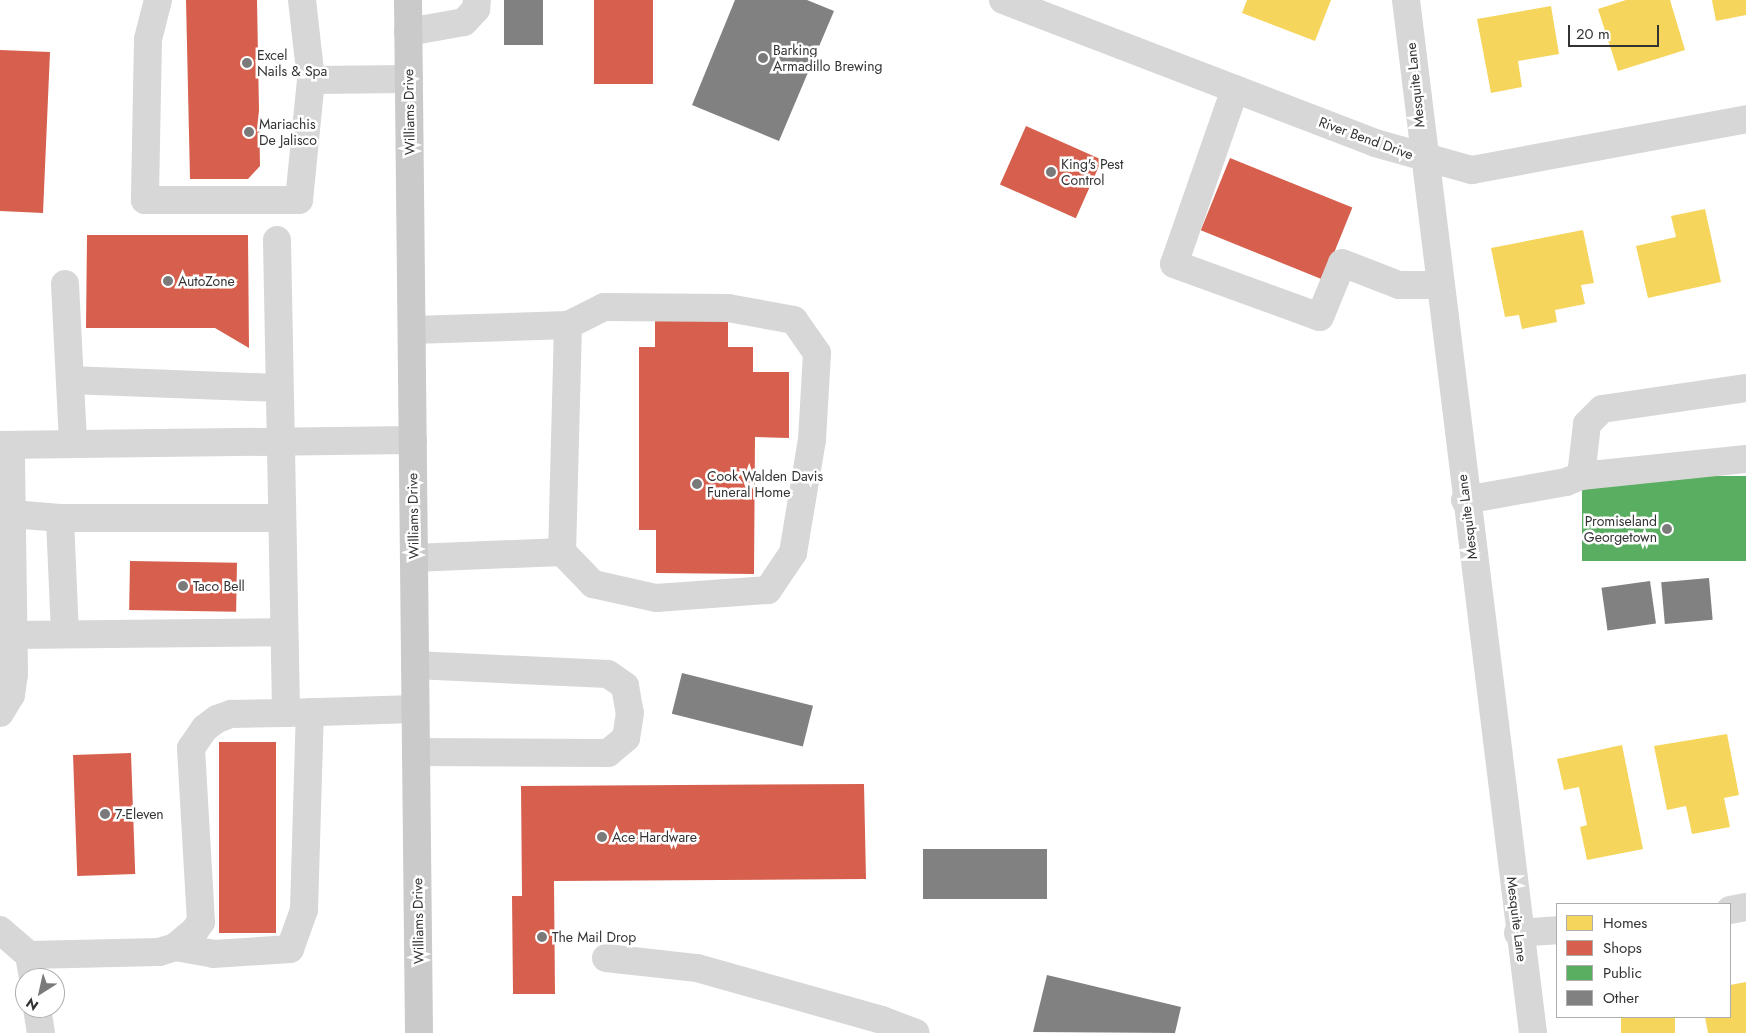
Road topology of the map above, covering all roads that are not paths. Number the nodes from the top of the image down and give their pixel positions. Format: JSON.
{"nodes":[{"id":1,"x":158,"y":0,"type":"edge"},
{"id":2,"x":302,"y":0,"type":"edge"},
{"id":3,"x":408,"y":0,"type":"edge"},
{"id":4,"x":477,"y":0,"type":"edge"},
{"id":5,"x":1003,"y":0,"type":"edge"},
{"id":6,"x":1406,"y":0,"type":"edge"},
{"id":7,"x":408,"y":32,"type":"junction"},
{"id":8,"x":409,"y":79,"type":"junction"},
{"id":9,"x":311,"y":80,"type":"junction"},
{"id":10,"x":1235,"y":89,"type":"junction"},
{"id":11,"x":1746,"y":119,"type":"edge"},
{"id":12,"x":1423,"y":158,"type":"junction"},
{"id":13,"x":277,"y":240,"type":"dead end"},
{"id":14,"x":65,"y":284,"type":"dead end"},
{"id":15,"x":1439,"y":285,"type":"junction"},
{"id":16,"x":568,"y":325,"type":"junction"},
{"id":17,"x":412,"y":330,"type":"junction"},
{"id":18,"x":70,"y":380,"type":"junction"},
{"id":19,"x":278,"y":388,"type":"junction"},
{"id":20,"x":1746,"y":388,"type":"edge"},
{"id":21,"x":413,"y":440,"type":"junction"},
{"id":22,"x":279,"y":442,"type":"junction"},
{"id":23,"x":73,"y":444,"type":"junction"},
{"id":24,"x":6,"y":446,"type":"edge"},
{"id":25,"x":1746,"y":458,"type":"edge"},
{"id":26,"x":1581,"y":476,"type":"junction"},
{"id":27,"x":1465,"y":500,"type":"junction"},
{"id":28,"x":12,"y":514,"type":"junction"},
{"id":29,"x":60,"y":518,"type":"junction"},
{"id":30,"x":281,"y":518,"type":"junction"},
{"id":31,"x":562,"y":552,"type":"junction"},
{"id":32,"x":414,"y":558,"type":"junction"},
{"id":33,"x":284,"y":632,"type":"junction"},
{"id":34,"x":65,"y":634,"type":"junction"},
{"id":35,"x":14,"y":635,"type":"junction"},
{"id":36,"x":415,"y":665,"type":"junction"},
{"id":37,"x":416,"y":708,"type":"junction"},
{"id":38,"x":298,"y":712,"type":"junction"},
{"id":39,"x":0,"y":713,"type":"edge"},
{"id":40,"x":416,"y":752,"type":"junction"},
{"id":41,"x":1746,"y":907,"type":"edge"},
{"id":42,"x":1731,"y":910,"type":"edge"},
{"id":43,"x":0,"y":930,"type":"edge"},
{"id":44,"x":1556,"y":930,"type":"edge"},
{"id":45,"x":1518,"y":933,"type":"junction"},
{"id":46,"x":175,"y":947,"type":"junction"},
{"id":47,"x":606,"y":958,"type":"dead end"},
{"id":48,"x":31,"y":967,"type":"edge"},
{"id":49,"x":39,"y":1018,"type":"edge"},
{"id":50,"x":41,"y":1033,"type":"edge"},
{"id":51,"x":419,"y":1033,"type":"edge"},
{"id":52,"x":916,"y":1033,"type":"edge"},
{"id":53,"x":1533,"y":1033,"type":"edge"}],
"edges":[{"from":1,"to":9,"type":"street"},
{"from":2,"to":9,"type":"street"},
{"from":3,"to":7,"type":"main road","name":"Williams Drive"},
{"from":4,"to":7,"type":"street"},
{"from":5,"to":10,"type":"street","name":"River Bend Drive"},
{"from":6,"to":12,"type":"street","name":"Mesquite Lane"},
{"from":7,"to":8,"type":"main road","name":"Williams Drive"},
{"from":8,"to":9,"type":"street"},
{"from":8,"to":17,"type":"main road","name":"Williams Drive"},
{"from":10,"to":12,"type":"street","name":"River Bend Drive"},
{"from":10,"to":15,"type":"street"},
{"from":11,"to":12,"type":"street","name":"River Bend Drive"},
{"from":12,"to":15,"type":"street","name":"Mesquite Lane"},
{"from":13,"to":19,"type":"street"},
{"from":14,"to":18,"type":"street"},
{"from":15,"to":27,"type":"street","name":"Mesquite Lane"},
{"from":16,"to":17,"type":"street"},
{"from":16,"to":31,"type":"street"},
{"from":16,"to":31,"type":"street"},
{"from":17,"to":21,"type":"main road","name":"Williams Drive"},
{"from":18,"to":19,"type":"street"},
{"from":18,"to":23,"type":"street"},
{"from":19,"to":22,"type":"street"},
{"from":20,"to":26,"type":"street"},
{"from":21,"to":22,"type":"street"},
{"from":21,"to":32,"type":"main road","name":"Williams Drive"},
{"from":22,"to":23,"type":"street"},
{"from":22,"to":30,"type":"street"},
{"from":23,"to":24,"type":"street"},
{"from":24,"to":28,"type":"street"},
{"from":25,"to":26,"type":"street"},
{"from":26,"to":27,"type":"street"},
{"from":27,"to":45,"type":"street","name":"Mesquite Lane"},
{"from":28,"to":29,"type":"street"},
{"from":28,"to":35,"type":"street"},
{"from":29,"to":30,"type":"street"},
{"from":29,"to":34,"type":"street"},
{"from":30,"to":33,"type":"street"},
{"from":31,"to":32,"type":"street"},
{"from":32,"to":36,"type":"main road","name":"Williams Drive"},
{"from":33,"to":34,"type":"street"},
{"from":33,"to":38,"type":"street"},
{"from":34,"to":35,"type":"street"},
{"from":35,"to":39,"type":"street"},
{"from":36,"to":37,"type":"main road","name":"Williams Drive"},
{"from":36,"to":40,"type":"street"},
{"from":37,"to":38,"type":"street"},
{"from":37,"to":40,"type":"main road","name":"Williams Drive"},
{"from":38,"to":46,"type":"street"},
{"from":38,"to":46,"type":"street"},
{"from":40,"to":51,"type":"main road","name":"Williams Drive"},
{"from":41,"to":42,"type":"street"},
{"from":43,"to":48,"type":"street"},
{"from":44,"to":45,"type":"street"},
{"from":45,"to":53,"type":"street","name":"Mesquite Lane"},
{"from":46,"to":48,"type":"street"},
{"from":47,"to":52,"type":"street"},
{"from":49,"to":50,"type":"street"}]}
